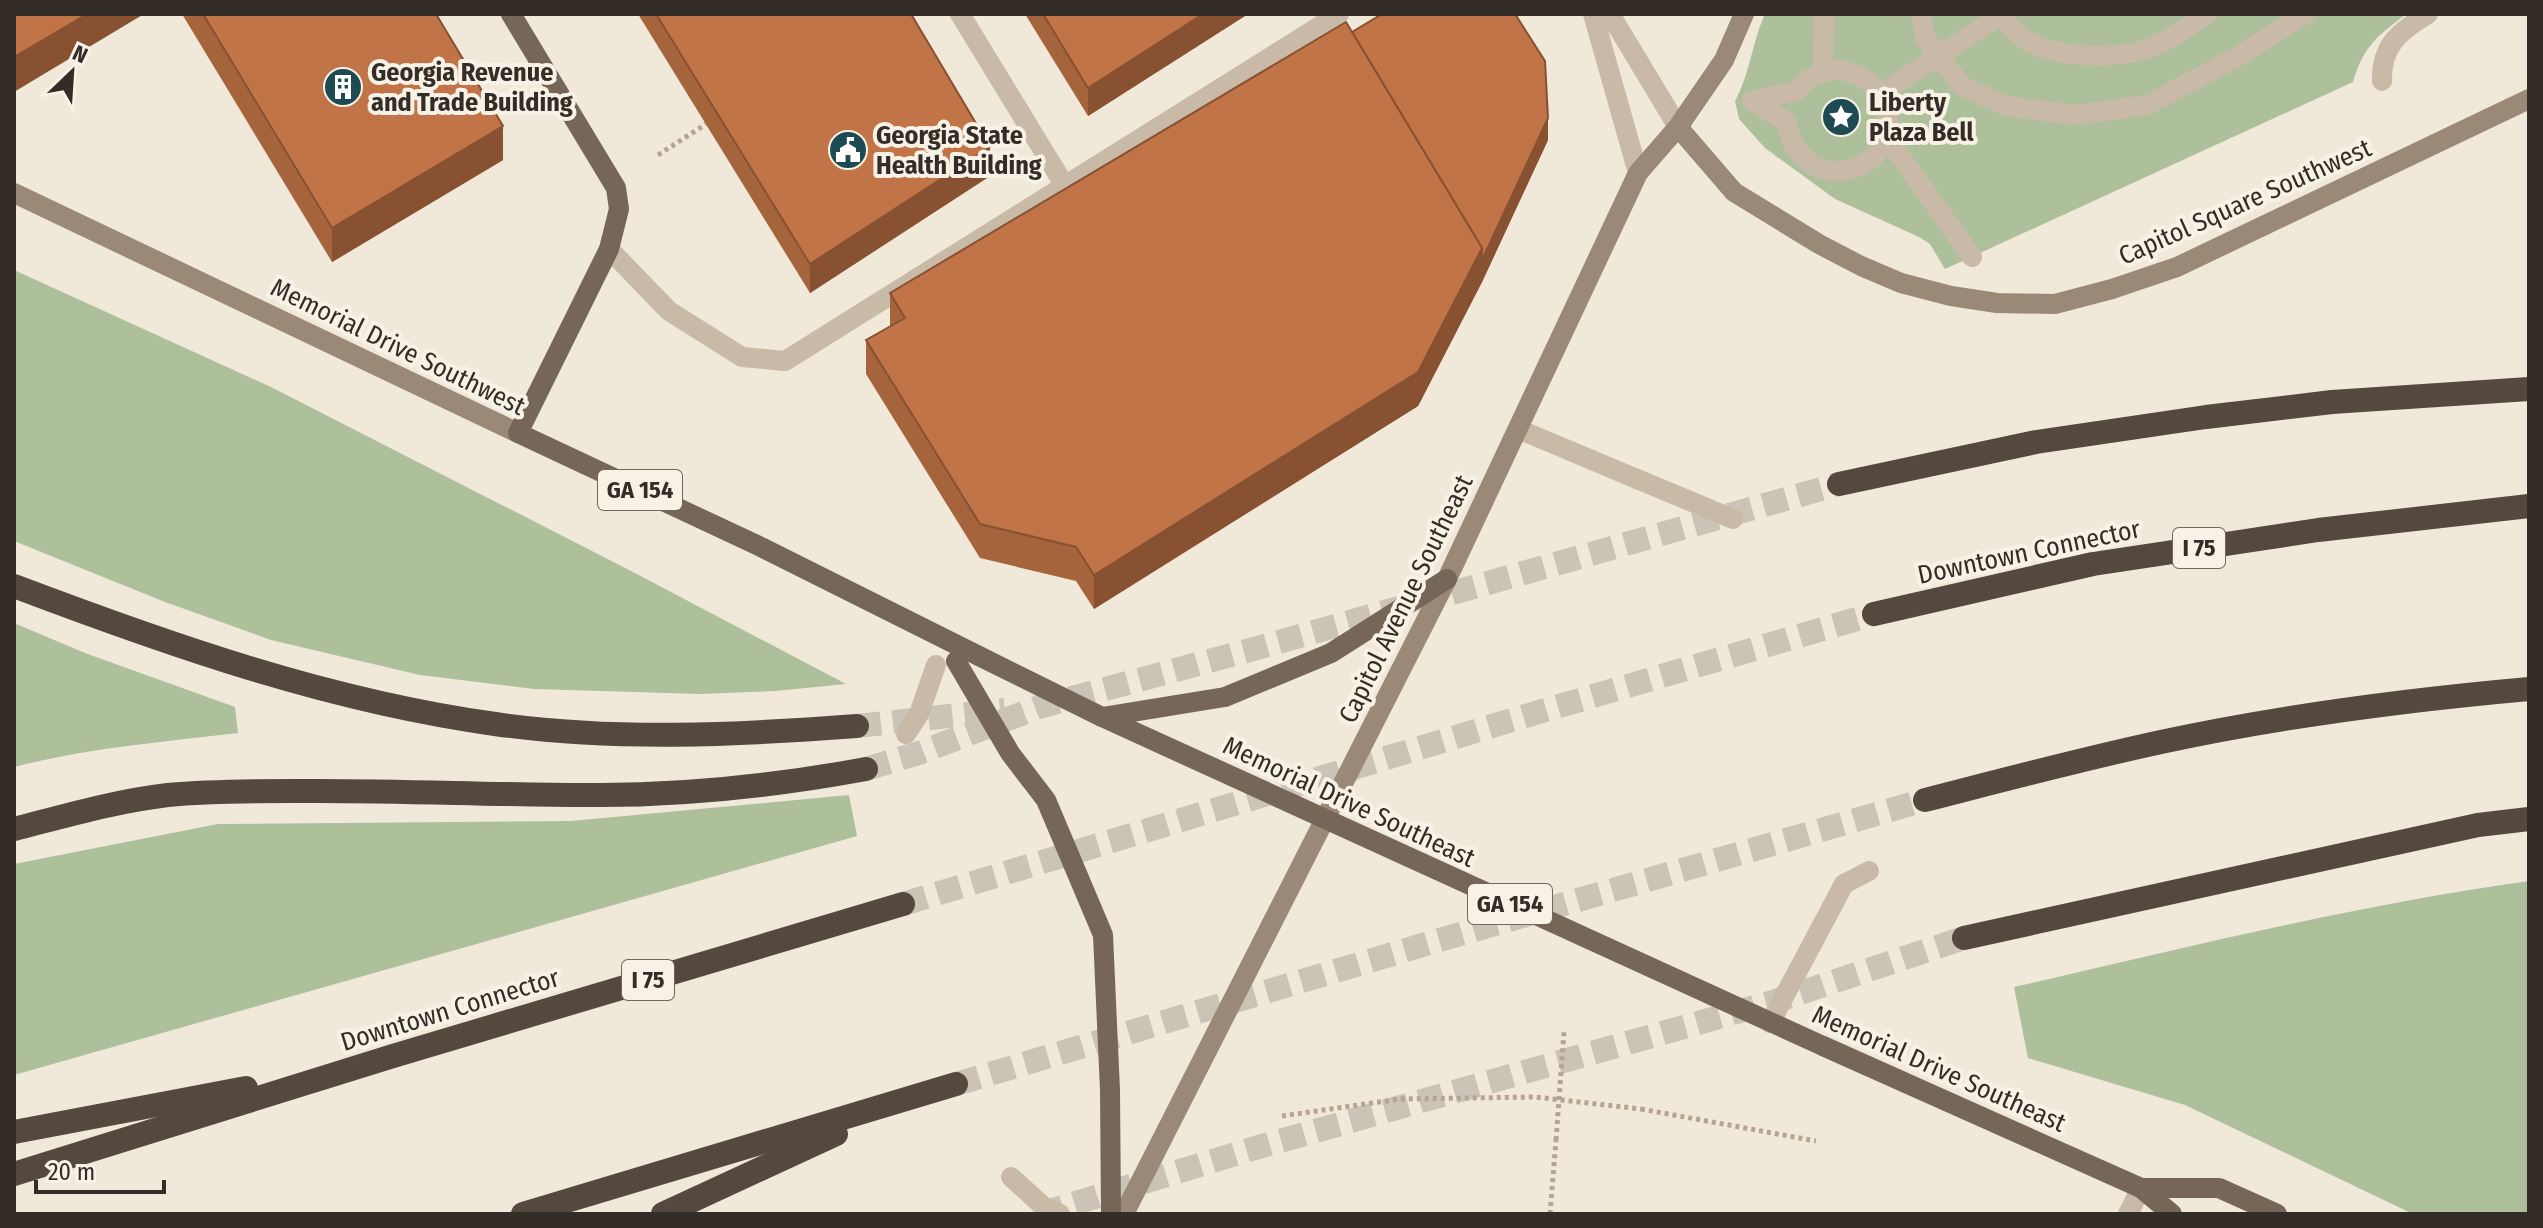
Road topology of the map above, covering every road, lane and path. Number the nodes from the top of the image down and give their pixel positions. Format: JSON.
{"nodes":[{"id":1,"x":511,"y":14,"type":"edge"},
{"id":2,"x":960,"y":14,"type":"edge"},
{"id":3,"x":1339,"y":14,"type":"edge"},
{"id":4,"x":1593,"y":14,"type":"edge"},
{"id":5,"x":1610,"y":14,"type":"edge"},
{"id":6,"x":1744,"y":14,"type":"edge"},
{"id":7,"x":1824,"y":14,"type":"edge"},
{"id":8,"x":1921,"y":14,"type":"edge"},
{"id":9,"x":2207,"y":14,"type":"edge"},
{"id":10,"x":2305,"y":14,"type":"edge"},
{"id":11,"x":2428,"y":14,"type":"edge"},
{"id":12,"x":2001,"y":15,"type":"edge"},
{"id":13,"x":1939,"y":55,"type":"junction"},
{"id":14,"x":1823,"y":72,"type":"junction"},
{"id":15,"x":2382,"y":81,"type":"dead end"},
{"id":16,"x":1880,"y":94,"type":"junction"},
{"id":17,"x":2529,"y":99,"type":"edge"},
{"id":18,"x":706,"y":124,"type":"edge"},
{"id":19,"x":1678,"y":127,"type":"junction"},
{"id":20,"x":1886,"y":136,"type":"junction"},
{"id":21,"x":658,"y":155,"type":"dead end"},
{"id":22,"x":1638,"y":173,"type":"junction"},
{"id":23,"x":1065,"y":186,"type":"junction"},
{"id":24,"x":14,"y":193,"type":"edge"},
{"id":25,"x":609,"y":249,"type":"junction"},
{"id":26,"x":1972,"y":257,"type":"dead end"},
{"id":27,"x":2529,"y":389,"type":"edge"},
{"id":28,"x":1518,"y":429,"type":"junction"},
{"id":29,"x":518,"y":433,"type":"junction"},
{"id":30,"x":1839,"y":484,"type":"tunnel mouth"},
{"id":31,"x":2529,"y":506,"type":"edge"},
{"id":32,"x":1733,"y":519,"type":"dead end"},
{"id":33,"x":761,"y":547,"type":"joint"},
{"id":34,"x":1447,"y":579,"type":"junction"},
{"id":35,"x":14,"y":586,"type":"edge"},
{"id":36,"x":1874,"y":614,"type":"tunnel mouth"},
{"id":37,"x":940,"y":637,"type":"junction"},
{"id":38,"x":946,"y":663,"type":"junction"},
{"id":39,"x":2529,"y":689,"type":"edge"},
{"id":40,"x":1102,"y":717,"type":"junction"},
{"id":41,"x":857,"y":726,"type":"tunnel mouth"},
{"id":42,"x":906,"y":734,"type":"dead end"},
{"id":43,"x":866,"y":769,"type":"tunnel mouth"},
{"id":44,"x":1925,"y":800,"type":"tunnel mouth"},
{"id":45,"x":1324,"y":818,"type":"junction"},
{"id":46,"x":2529,"y":819,"type":"edge"},
{"id":47,"x":14,"y":829,"type":"edge"},
{"id":48,"x":1869,"y":871,"type":"dead end"},
{"id":49,"x":903,"y":904,"type":"tunnel mouth"},
{"id":50,"x":1964,"y":938,"type":"tunnel mouth"},
{"id":51,"x":1770,"y":1023,"type":"junction"},
{"id":52,"x":1564,"y":1032,"type":"dead end"},
{"id":53,"x":393,"y":1056,"type":"junction"},
{"id":54,"x":1559,"y":1101,"type":"junction"},
{"id":55,"x":1282,"y":1116,"type":"dead end"},
{"id":56,"x":14,"y":1132,"type":"edge"},
{"id":57,"x":1816,"y":1141,"type":"dead end"},
{"id":58,"x":14,"y":1174,"type":"edge"},
{"id":59,"x":1011,"y":1177,"type":"dead end"},
{"id":60,"x":2141,"y":1188,"type":"junction"},
{"id":61,"x":523,"y":1214,"type":"edge"},
{"id":62,"x":663,"y":1214,"type":"edge"},
{"id":63,"x":1060,"y":1214,"type":"edge"},
{"id":64,"x":1111,"y":1214,"type":"edge"},
{"id":65,"x":1124,"y":1214,"type":"edge"},
{"id":66,"x":1550,"y":1214,"type":"edge"},
{"id":67,"x":2128,"y":1214,"type":"edge"},
{"id":68,"x":2172,"y":1214,"type":"edge"},
{"id":69,"x":2277,"y":1214,"type":"edge"}],
"edges":[{"from":1,"to":25,"type":"main road"},
{"from":2,"to":23,"type":"street"},
{"from":3,"to":23,"type":"street"},
{"from":4,"to":22,"type":"street"},
{"from":5,"to":19,"type":"street","name":"Capitol Square Southwest"},
{"from":6,"to":19,"type":"main road","name":"Capitol Avenue Southeast"},
{"from":7,"to":14,"type":"street"},
{"from":8,"to":13,"type":"street"},
{"from":9,"to":12,"type":"street"},
{"from":10,"to":13,"type":"street"},
{"from":11,"to":15,"type":"street"},
{"from":12,"to":13,"type":"street"},
{"from":13,"to":16,"type":"street"},
{"from":14,"to":16,"type":"street"},
{"from":14,"to":20,"type":"street"},
{"from":16,"to":20,"type":"street"},
{"from":17,"to":19,"type":"main road","name":"Capitol Square Southwest"},
{"from":18,"to":21,"type":"path"},
{"from":19,"to":22,"type":"main road","name":"Capitol Avenue Southeast"},
{"from":20,"to":26,"type":"street"},
{"from":22,"to":28,"type":"main road","name":"Capitol Avenue Southeast"},
{"from":23,"to":25,"type":"street"},
{"from":24,"to":29,"type":"main road","name":"Memorial Drive Southwest"},
{"from":25,"to":29,"type":"main road"},
{"from":27,"to":30,"type":"highway"},
{"from":28,"to":32,"type":"street","bridge":true},
{"from":28,"to":34,"type":"main road","name":"Capitol Avenue Southeast"},
{"from":29,"to":33,"type":"main road","name":"Memorial Drive Southwest","number":"GA 154"},
{"from":31,"to":36,"type":"highway","name":"Downtown Connector","number":"I 75"},
{"from":33,"to":37,"type":"main road","name":"Memorial Drive Southeast","number":"GA 154"},
{"from":34,"to":40,"type":"main road","bridge":true},
{"from":34,"to":45,"type":"main road","name":"Capitol Avenue Southeast","bridge":true},
{"from":35,"to":41,"type":"highway"},
{"from":37,"to":38,"type":"main road"},
{"from":37,"to":40,"type":"main road","name":"Memorial Drive Southeast","number":"GA 154","bridge":true},
{"from":38,"to":42,"type":"street","bridge":true},
{"from":38,"to":64,"type":"main road","bridge":true},
{"from":39,"to":44,"type":"highway"},
{"from":40,"to":45,"type":"main road","name":"Memorial Drive Southeast","number":"GA 154","bridge":true},
{"from":43,"to":47,"type":"highway"},
{"from":45,"to":51,"type":"main road","name":"Memorial Drive Southeast","number":"GA 154","bridge":true},
{"from":45,"to":65,"type":"main road","name":"Capitol Avenue Southeast","bridge":true},
{"from":46,"to":50,"type":"highway"},
{"from":48,"to":51,"type":"street","bridge":true},
{"from":49,"to":53,"type":"highway","name":"Downtown Connector","number":"I 75"},
{"from":51,"to":60,"type":"main road","name":"Memorial Drive Southeast","number":"GA 154","bridge":true},
{"from":52,"to":54,"type":"path","bridge":true},
{"from":53,"to":56,"type":"highway"},
{"from":53,"to":58,"type":"highway","name":"Downtown Connector","number":"I 75"},
{"from":54,"to":55,"type":"path","bridge":true},
{"from":54,"to":57,"type":"path","bridge":true},
{"from":54,"to":66,"type":"path","bridge":true},
{"from":59,"to":63,"type":"street","bridge":true},
{"from":60,"to":67,"type":"street"},
{"from":60,"to":68,"type":"main road","name":"Memorial Drive Southeast","number":"GA 154"},
{"from":60,"to":69,"type":"main road","name":"Memorial Drive Southeast","number":"GA 154"},
{"from":61,"to":62,"type":"highway"}]}
